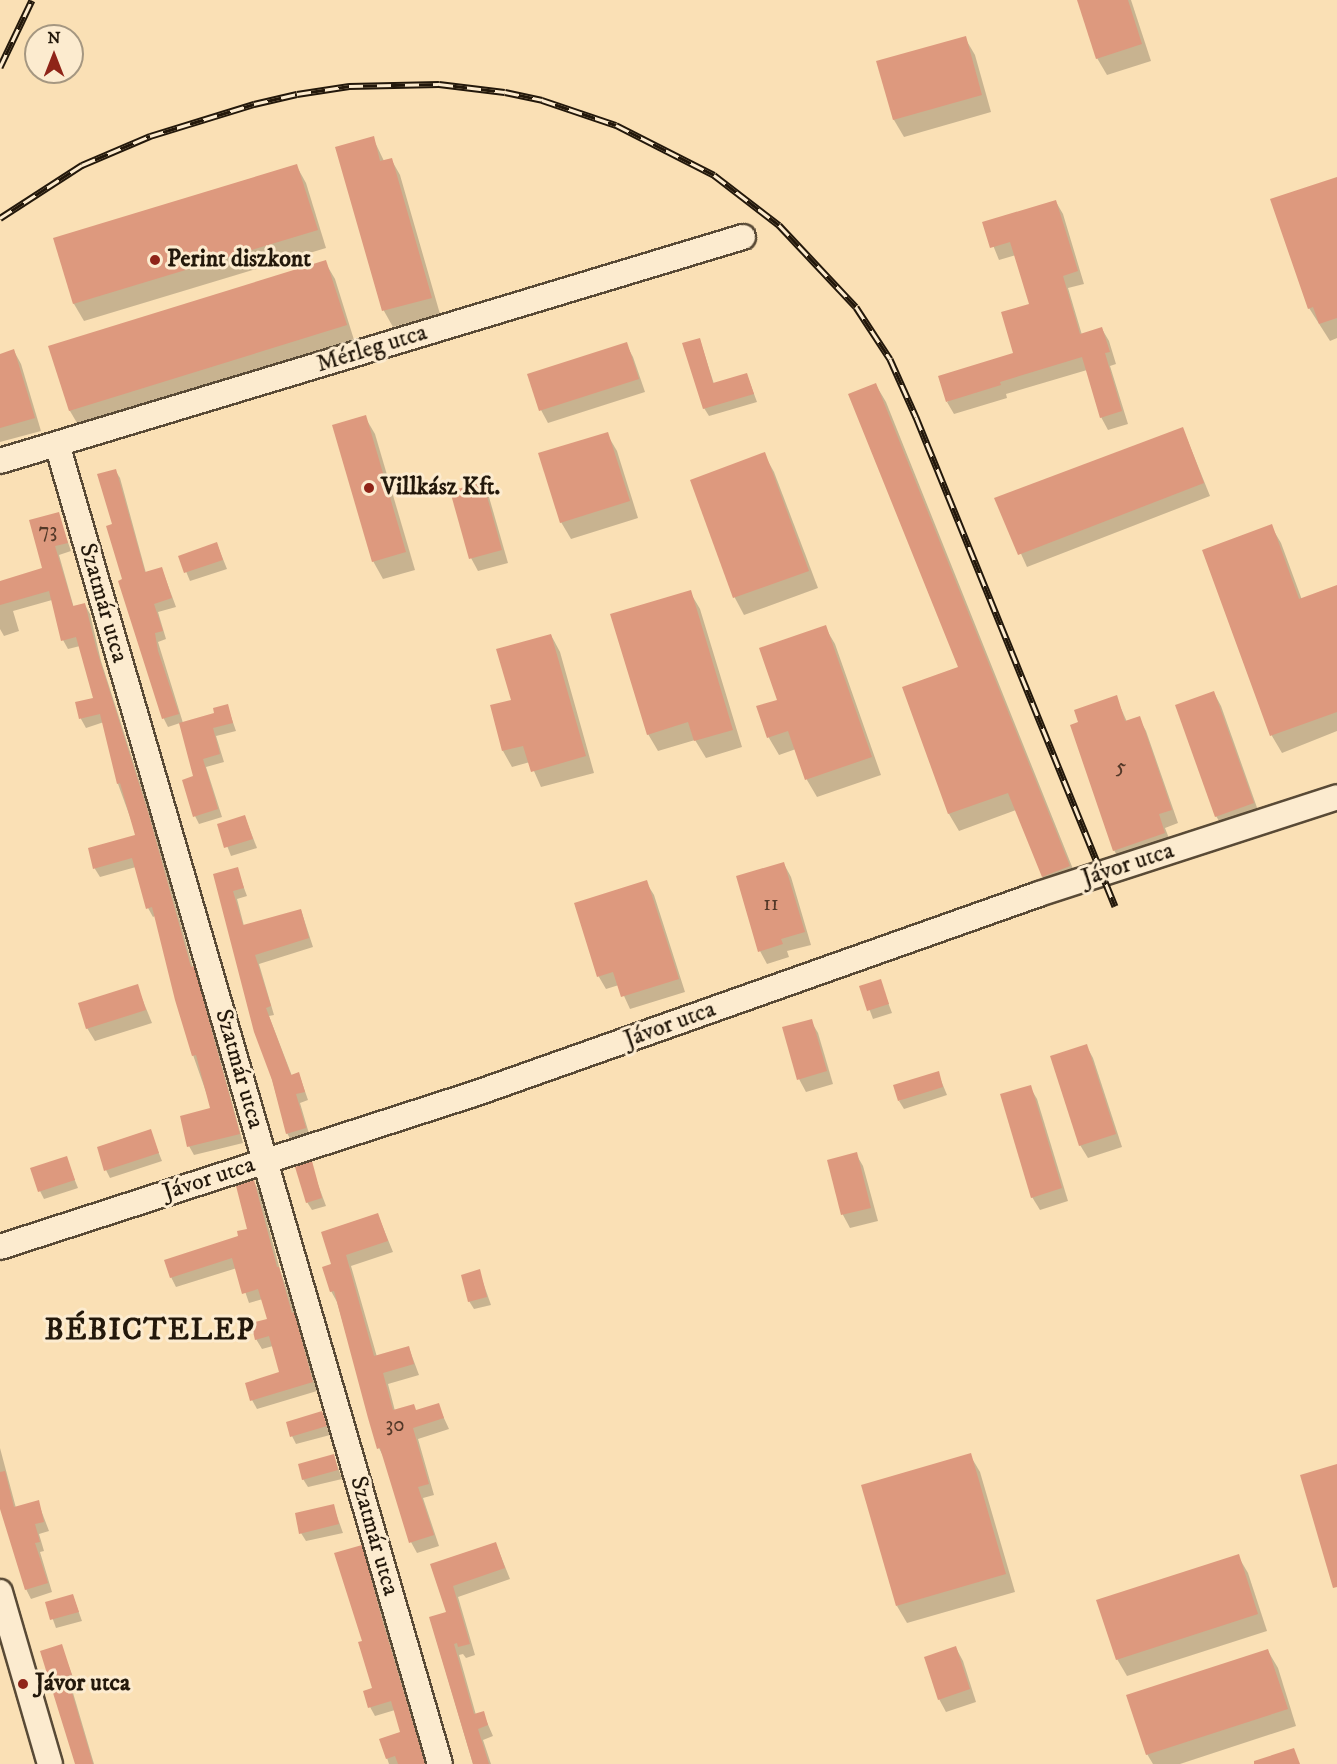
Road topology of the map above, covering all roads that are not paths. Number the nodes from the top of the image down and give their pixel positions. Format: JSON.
{"nodes":[{"id":1,"x":743,"y":237,"type":"dead end"},
{"id":2,"x":57,"y":444,"type":"junction"},
{"id":3,"x":0,"y":461,"type":"edge"},
{"id":4,"x":1337,"y":796,"type":"edge"},
{"id":5,"x":266,"y":1160,"type":"junction"},
{"id":6,"x":0,"y":1247,"type":"edge"},
{"id":7,"x":0,"y":1592,"type":"edge"},
{"id":8,"x":50,"y":1764,"type":"edge"},
{"id":9,"x":440,"y":1764,"type":"edge"}],
"edges":[{"from":1,"to":2,"type":"street","name":"Mérleg utca"},
{"from":2,"to":3,"type":"street","name":"Mérleg utca"},
{"from":2,"to":5,"type":"street","name":"Szatmár utca"},
{"from":4,"to":5,"type":"street","name":"Jávor utca"},
{"from":5,"to":6,"type":"street","name":"Jávor utca"},
{"from":5,"to":9,"type":"street","name":"Szatmár utca"},
{"from":7,"to":8,"type":"street"}]}
